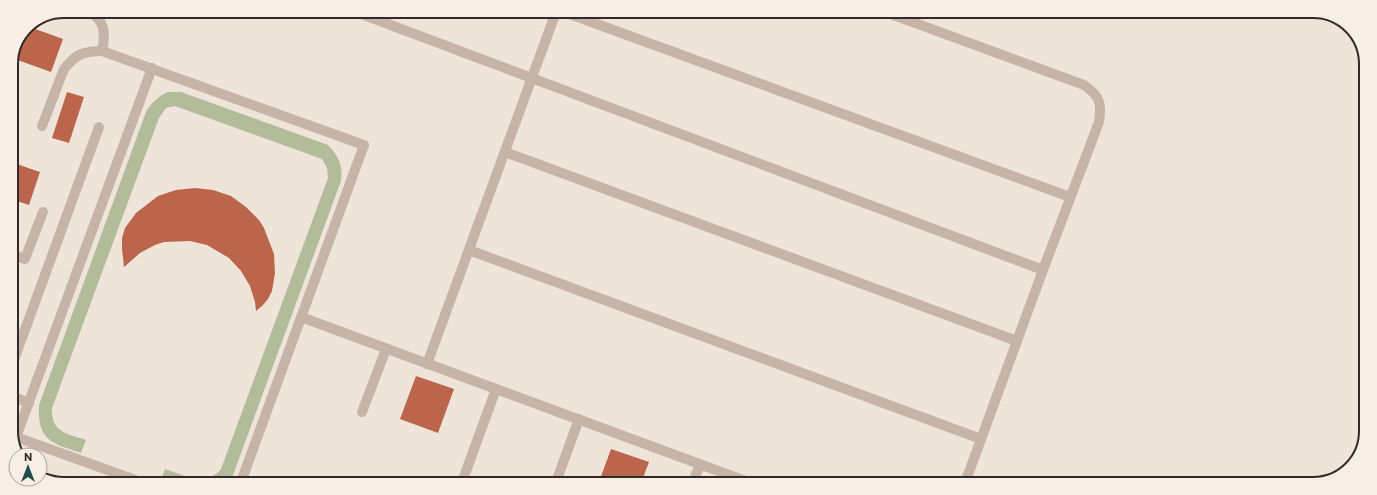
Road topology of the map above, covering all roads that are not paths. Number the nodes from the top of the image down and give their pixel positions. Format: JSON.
{"nodes":[{"id":1,"x":97,"y":18,"type":"edge"},
{"id":2,"x":372,"y":18,"type":"edge"},
{"id":3,"x":554,"y":18,"type":"edge"},
{"id":4,"x":580,"y":18,"type":"edge"},
{"id":5,"x":901,"y":18,"type":"edge"},
{"id":6,"x":102,"y":51,"type":"junction"},
{"id":7,"x":152,"y":68,"type":"junction"},
{"id":8,"x":532,"y":78,"type":"junction"},
{"id":9,"x":42,"y":126,"type":"dead end"},
{"id":10,"x":99,"y":127,"type":"dead end"},
{"id":11,"x":505,"y":152,"type":"junction"},
{"id":12,"x":1070,"y":197,"type":"junction"},
{"id":13,"x":43,"y":212,"type":"dead end"},
{"id":14,"x":469,"y":250,"type":"junction"},
{"id":15,"x":18,"y":256,"type":"edge"},
{"id":16,"x":1042,"y":270,"type":"junction"},
{"id":17,"x":301,"y":317,"type":"junction"},
{"id":18,"x":1017,"y":341,"type":"junction"},
{"id":19,"x":18,"y":349,"type":"edge"},
{"id":20,"x":386,"y":349,"type":"junction"},
{"id":21,"x":428,"y":364,"type":"junction"},
{"id":22,"x":496,"y":389,"type":"junction"},
{"id":23,"x":18,"y":399,"type":"edge"},
{"id":24,"x":29,"y":403,"type":"junction"},
{"id":25,"x":362,"y":412,"type":"dead end"},
{"id":26,"x":579,"y":419,"type":"junction"},
{"id":27,"x":18,"y":432,"type":"edge"},
{"id":28,"x":19,"y":438,"type":"edge"},
{"id":29,"x":981,"y":439,"type":"junction"},
{"id":30,"x":700,"y":464,"type":"junction"},
{"id":31,"x":118,"y":477,"type":"edge"},
{"id":32,"x":243,"y":477,"type":"edge"},
{"id":33,"x":464,"y":477,"type":"edge"},
{"id":34,"x":558,"y":477,"type":"edge"},
{"id":35,"x":695,"y":477,"type":"edge"},
{"id":36,"x":735,"y":477,"type":"edge"},
{"id":37,"x":967,"y":477,"type":"edge"}],
"edges":[{"from":1,"to":6,"type":"lane"},
{"from":2,"to":8,"type":"lane"},
{"from":3,"to":8,"type":"lane"},
{"from":4,"to":12,"type":"lane"},
{"from":5,"to":12,"type":"lane"},
{"from":6,"to":7,"type":"lane"},
{"from":6,"to":9,"type":"lane"},
{"from":7,"to":17,"type":"lane"},
{"from":7,"to":24,"type":"lane"},
{"from":8,"to":11,"type":"lane"},
{"from":8,"to":16,"type":"lane"},
{"from":10,"to":19,"type":"lane"},
{"from":11,"to":14,"type":"lane"},
{"from":11,"to":18,"type":"lane"},
{"from":12,"to":16,"type":"lane"},
{"from":13,"to":15,"type":"lane"},
{"from":14,"to":21,"type":"lane"},
{"from":14,"to":29,"type":"lane"},
{"from":16,"to":18,"type":"lane"},
{"from":17,"to":20,"type":"lane"},
{"from":17,"to":32,"type":"lane"},
{"from":18,"to":29,"type":"lane"},
{"from":20,"to":21,"type":"lane"},
{"from":20,"to":25,"type":"lane"},
{"from":21,"to":22,"type":"lane"},
{"from":22,"to":26,"type":"lane"},
{"from":22,"to":33,"type":"lane"},
{"from":23,"to":24,"type":"lane"},
{"from":24,"to":27,"type":"lane"},
{"from":26,"to":30,"type":"lane"},
{"from":26,"to":34,"type":"lane"},
{"from":28,"to":31,"type":"lane"},
{"from":29,"to":37,"type":"lane"},
{"from":30,"to":35,"type":"lane"},
{"from":30,"to":36,"type":"lane"}]}
